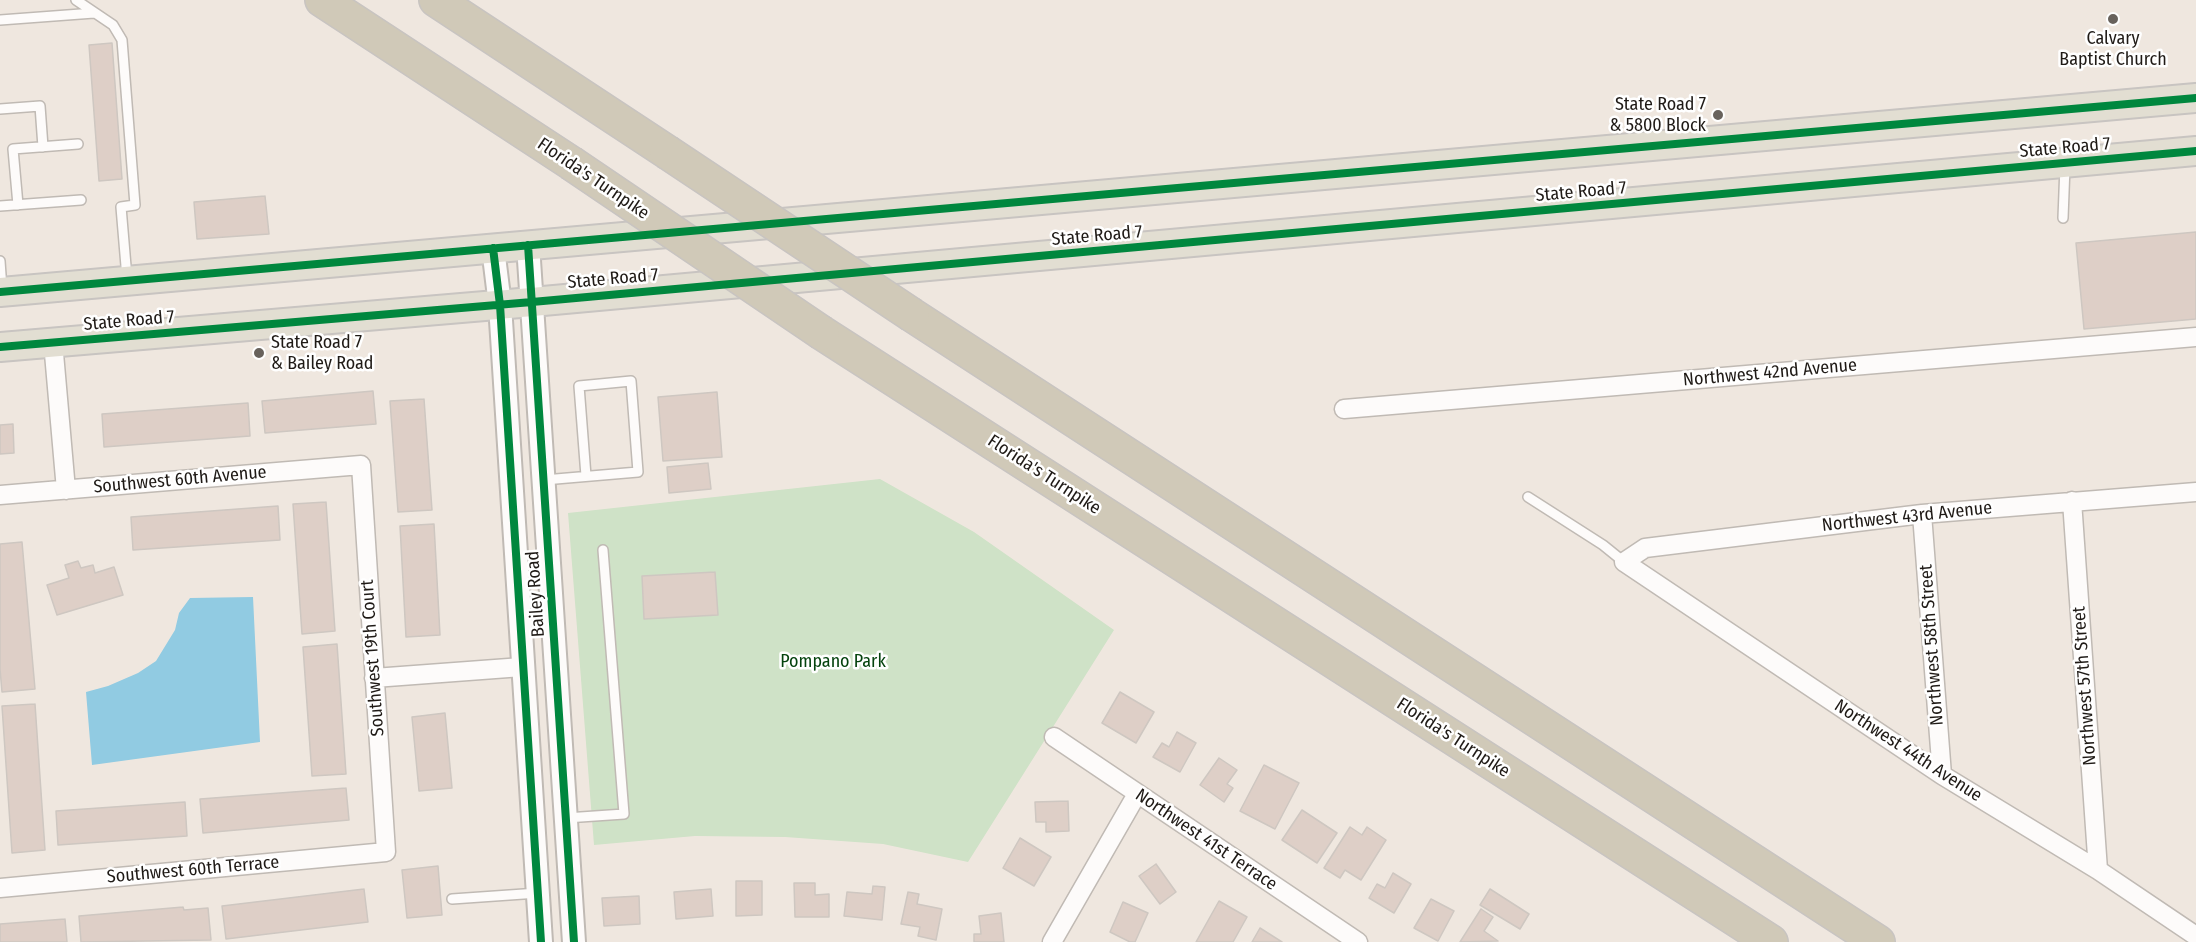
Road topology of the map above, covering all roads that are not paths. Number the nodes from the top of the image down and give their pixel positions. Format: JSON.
{"nodes":[{"id":1,"x":76,"y":0,"type":"edge"},
{"id":2,"x":322,"y":0,"type":"edge"},
{"id":3,"x":436,"y":0,"type":"edge"},
{"id":4,"x":94,"y":13,"type":"junction"},
{"id":5,"x":0,"y":20,"type":"edge"},
{"id":6,"x":2196,"y":98,"type":"edge"},
{"id":7,"x":0,"y":109,"type":"edge"},
{"id":8,"x":78,"y":144,"type":"dead end"},
{"id":9,"x":43,"y":147,"type":"junction"},
{"id":10,"x":2196,"y":151,"type":"edge"},
{"id":11,"x":2066,"y":163,"type":"junction"},
{"id":12,"x":81,"y":200,"type":"dead end"},
{"id":13,"x":18,"y":205,"type":"junction"},
{"id":14,"x":0,"y":206,"type":"edge"},
{"id":15,"x":2062,"y":218,"type":"dead end"},
{"id":16,"x":528,"y":245,"type":"junction"},
{"id":17,"x":494,"y":248,"type":"junction"},
{"id":18,"x":0,"y":261,"type":"edge"},
{"id":19,"x":127,"y":280,"type":"junction"},
{"id":20,"x":1,"y":292,"type":"edge"},
{"id":21,"x":532,"y":302,"type":"junction"},
{"id":22,"x":500,"y":304,"type":"junction"},
{"id":23,"x":2196,"y":337,"type":"edge"},
{"id":24,"x":53,"y":342,"type":"junction"},
{"id":25,"x":0,"y":347,"type":"edge"},
{"id":26,"x":1344,"y":409,"type":"dead end"},
{"id":27,"x":361,"y":465,"type":"joint"},
{"id":28,"x":585,"y":476,"type":"junction"},
{"id":29,"x":544,"y":480,"type":"junction"},
{"id":30,"x":66,"y":490,"type":"junction"},
{"id":31,"x":2196,"y":492,"type":"edge"},
{"id":32,"x":0,"y":495,"type":"edge"},
{"id":33,"x":1528,"y":497,"type":"dead end"},
{"id":34,"x":2072,"y":501,"type":"junction"},
{"id":35,"x":1922,"y":514,"type":"junction"},
{"id":36,"x":603,"y":550,"type":"dead end"},
{"id":37,"x":1624,"y":562,"type":"junction"},
{"id":38,"x":522,"y":667,"type":"junction"},
{"id":39,"x":375,"y":678,"type":"junction"},
{"id":40,"x":1054,"y":737,"type":"dead end"},
{"id":41,"x":1942,"y":775,"type":"junction"},
{"id":42,"x":1137,"y":794,"type":"junction"},
{"id":43,"x":566,"y":818,"type":"junction"},
{"id":44,"x":533,"y":820,"type":"junction"},
{"id":45,"x":386,"y":852,"type":"joint"},
{"id":46,"x":2098,"y":870,"type":"junction"},
{"id":47,"x":0,"y":888,"type":"edge"},
{"id":48,"x":538,"y":893,"type":"junction"},
{"id":49,"x":452,"y":899,"type":"dead end"},
{"id":50,"x":2196,"y":936,"type":"edge"},
{"id":51,"x":541,"y":942,"type":"edge"},
{"id":52,"x":574,"y":942,"type":"edge"},
{"id":53,"x":1052,"y":942,"type":"edge"},
{"id":54,"x":1358,"y":942,"type":"edge"},
{"id":55,"x":1771,"y":942,"type":"edge"},
{"id":56,"x":1878,"y":942,"type":"edge"}],
"edges":[{"from":1,"to":4,"type":"lane"},
{"from":2,"to":55,"type":"highway","name":"Florida's Turnpike","bridge":true},
{"from":3,"to":56,"type":"highway","bridge":true},
{"from":4,"to":5,"type":"lane"},
{"from":4,"to":19,"type":"lane"},
{"from":6,"to":16,"type":"main road"},
{"from":7,"to":9,"type":"lane"},
{"from":8,"to":9,"type":"lane"},
{"from":9,"to":13,"type":"lane"},
{"from":10,"to":11,"type":"main road","name":"State Road 7"},
{"from":11,"to":15,"type":"lane"},
{"from":11,"to":21,"type":"main road","name":"State Road 7"},
{"from":12,"to":13,"type":"lane"},
{"from":13,"to":14,"type":"lane"},
{"from":16,"to":17,"type":"main road"},
{"from":16,"to":21,"type":"street","name":"Bailey Road"},
{"from":17,"to":19,"type":"main road"},
{"from":17,"to":22,"type":"street","name":"Bailey Road"},
{"from":18,"to":20,"type":"lane"},
{"from":19,"to":20,"type":"main road"},
{"from":21,"to":22,"type":"main road","name":"State Road 7"},
{"from":21,"to":29,"type":"street","name":"Bailey Road"},
{"from":22,"to":24,"type":"main road","name":"State Road 7"},
{"from":22,"to":38,"type":"street","name":"Bailey Road"},
{"from":23,"to":26,"type":"street","name":"Northwest 42nd Avenue"},
{"from":24,"to":25,"type":"main road","name":"State Road 7"},
{"from":24,"to":30,"type":"street"},
{"from":27,"to":30,"type":"street","name":"Southwest 60th Avenue"},
{"from":27,"to":39,"type":"street","name":"Southwest 19th Court"},
{"from":28,"to":28,"type":"lane"},
{"from":28,"to":29,"type":"lane"},
{"from":29,"to":43,"type":"street","name":"Bailey Road"},
{"from":30,"to":32,"type":"street","name":"Southwest 60th Avenue"},
{"from":31,"to":34,"type":"street","name":"Northwest 43rd Avenue"},
{"from":33,"to":37,"type":"lane"},
{"from":34,"to":35,"type":"street","name":"Northwest 43rd Avenue"},
{"from":34,"to":46,"type":"street","name":"Northwest 57th Street"},
{"from":35,"to":37,"type":"street","name":"Northwest 43rd Avenue"},
{"from":35,"to":41,"type":"street","name":"Northwest 58th Street"},
{"from":36,"to":43,"type":"lane"},
{"from":37,"to":41,"type":"street","name":"Northwest 44th Avenue"},
{"from":38,"to":39,"type":"street"},
{"from":38,"to":44,"type":"street","name":"Bailey Road"},
{"from":39,"to":45,"type":"street","name":"Southwest 19th Court"},
{"from":40,"to":42,"type":"street","name":"Northwest 41st Terrace"},
{"from":41,"to":46,"type":"street","name":"Northwest 44th Avenue"},
{"from":42,"to":53,"type":"street"},
{"from":42,"to":54,"type":"street","name":"Northwest 41st Terrace"},
{"from":43,"to":44,"type":"street"},
{"from":43,"to":52,"type":"street","name":"Bailey Road"},
{"from":44,"to":48,"type":"street","name":"Bailey Road"},
{"from":45,"to":47,"type":"street","name":"Southwest 60th Terrace"},
{"from":46,"to":50,"type":"street","name":"Northwest 44th Avenue"},
{"from":48,"to":49,"type":"lane"},
{"from":48,"to":51,"type":"street","name":"Bailey Road"}]}
